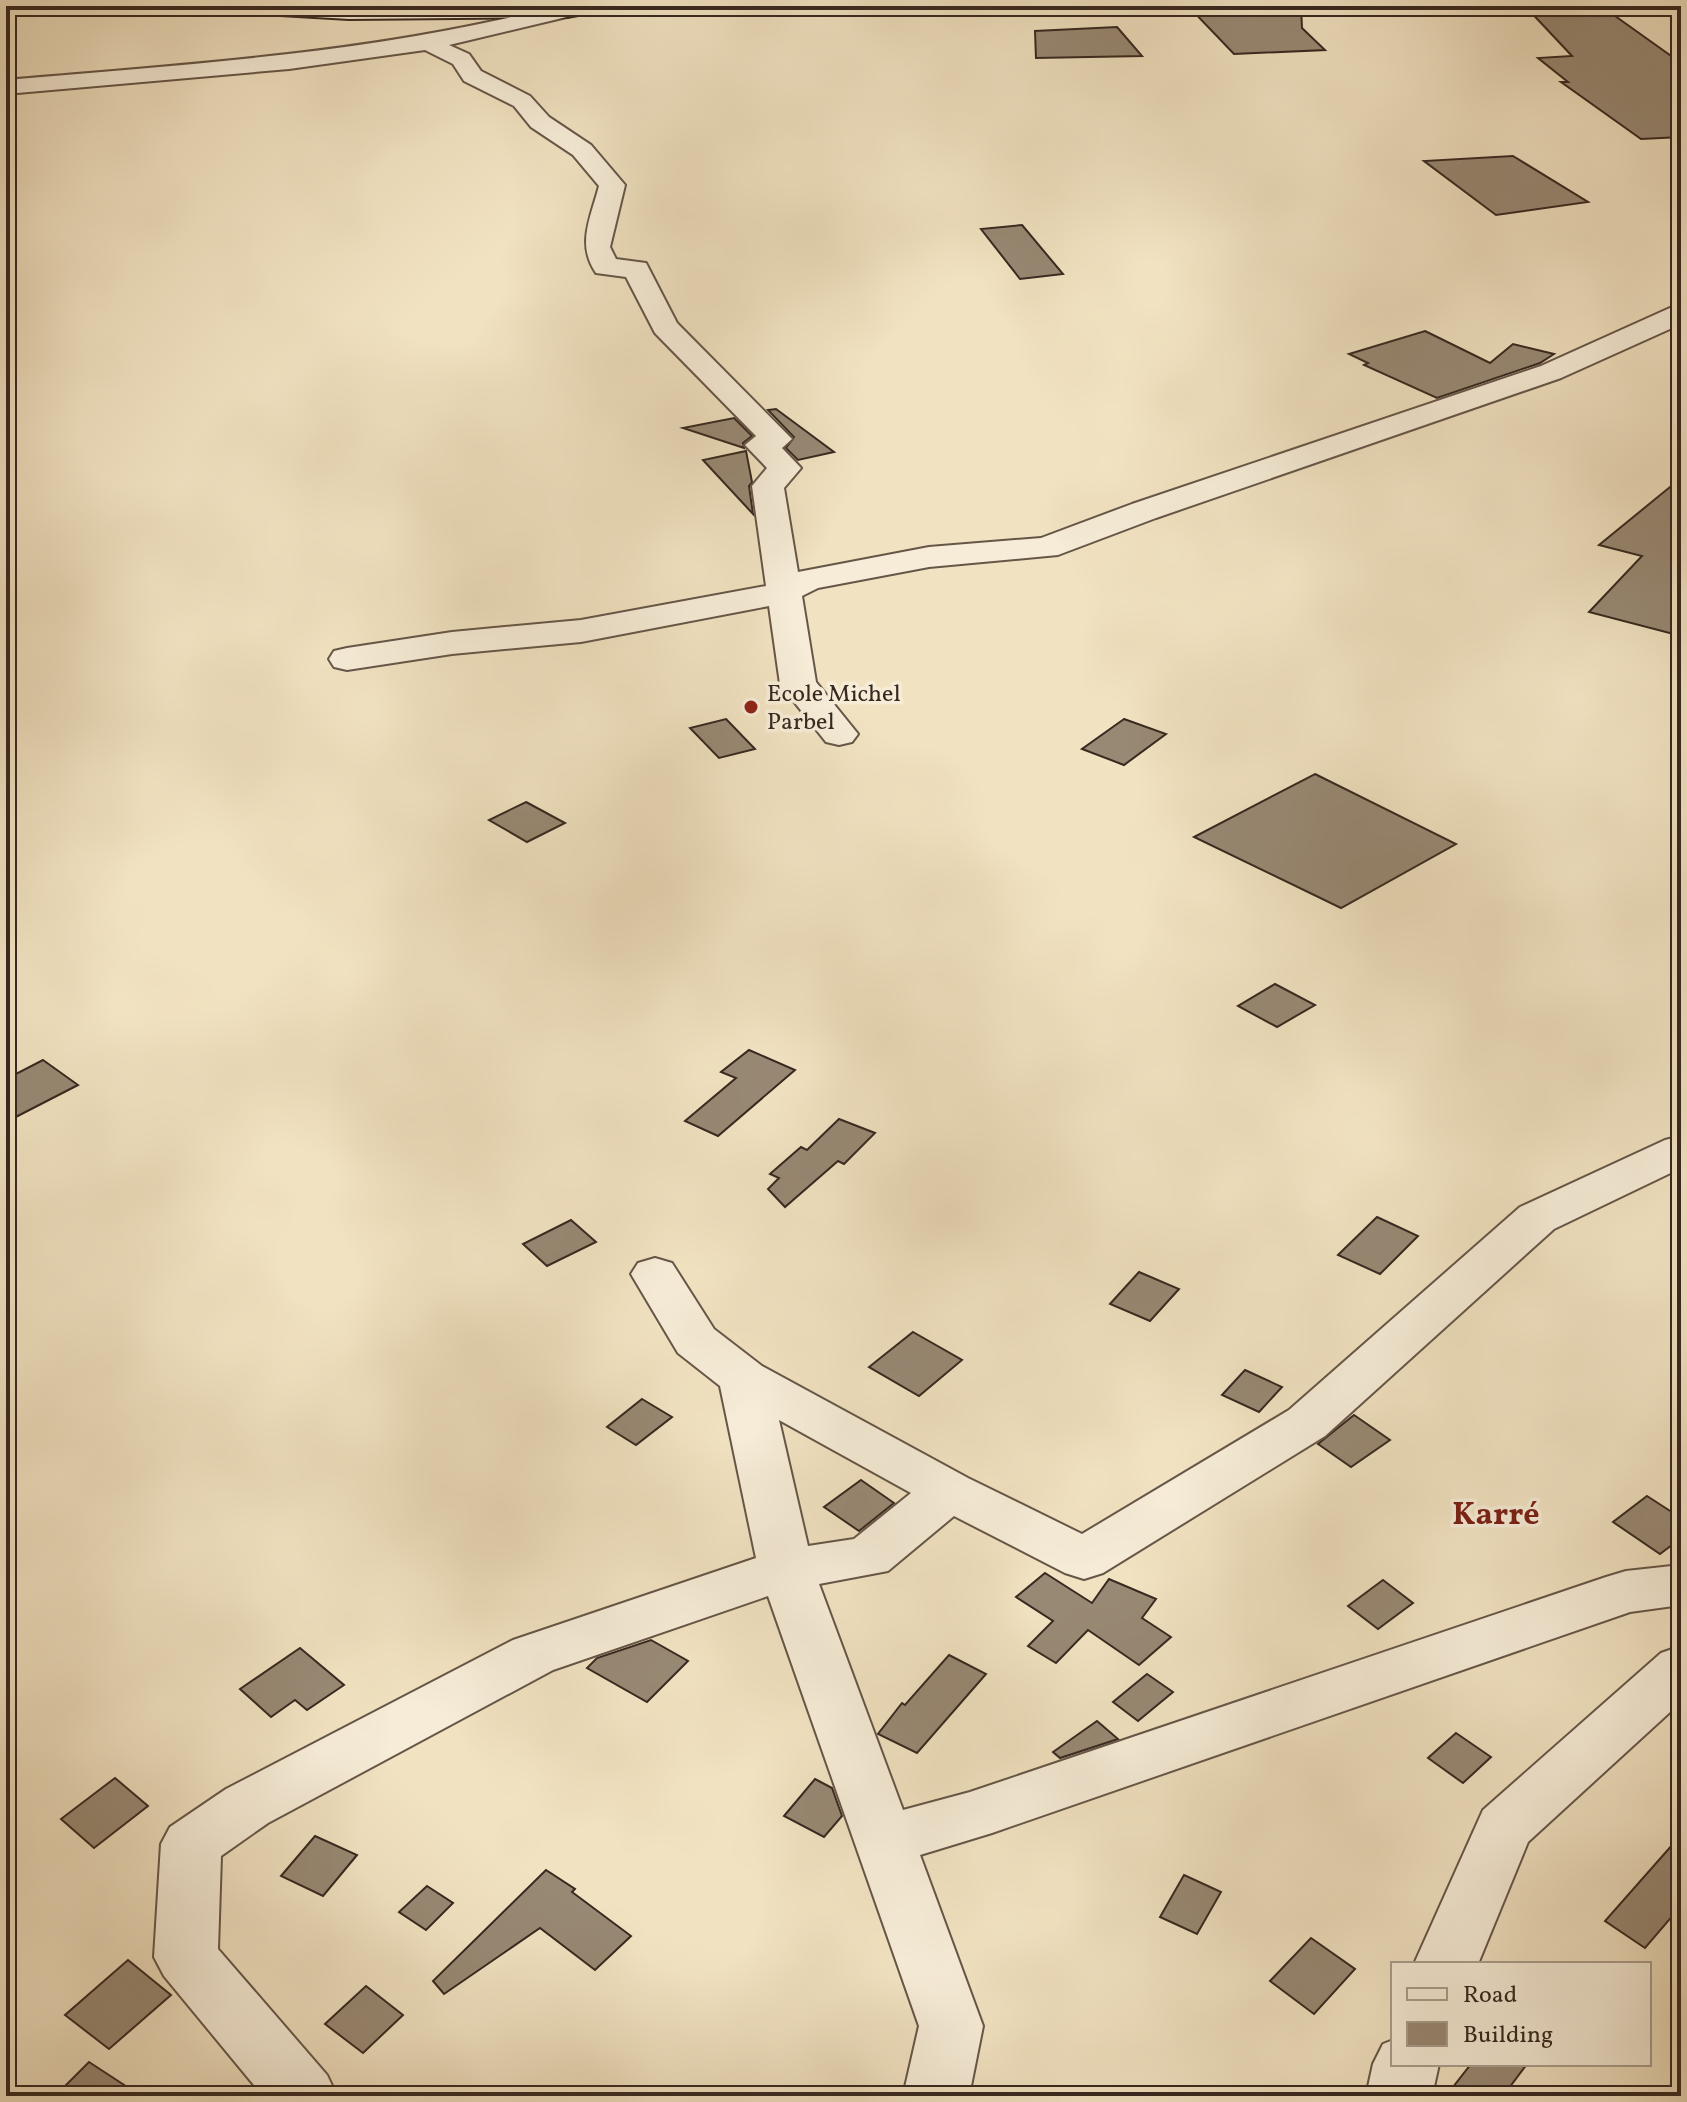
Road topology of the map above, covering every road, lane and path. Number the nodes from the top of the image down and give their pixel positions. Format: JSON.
{"nodes":[{"id":1,"x":245,"y":6,"type":"edge"},
{"id":2,"x":593,"y":6,"type":"edge"},
{"id":3,"x":567,"y":10,"type":"junction"},
{"id":4,"x":429,"y":42,"type":"junction"},
{"id":5,"x":6,"y":87,"type":"edge"},
{"id":6,"x":1681,"y":312,"type":"edge"},
{"id":7,"x":782,"y":593,"type":"junction"},
{"id":8,"x":347,"y":659,"type":"dead end"},
{"id":9,"x":839,"y":734,"type":"dead end"},
{"id":10,"x":1681,"y":1150,"type":"edge"},
{"id":11,"x":655,"y":1274,"type":"dead end"},
{"id":12,"x":744,"y":1378,"type":"junction"},
{"id":13,"x":949,"y":1491,"type":"junction"},
{"id":14,"x":786,"y":1569,"type":"junction"},
{"id":15,"x":1681,"y":1585,"type":"edge"},
{"id":16,"x":1681,"y":1668,"type":"edge"},
{"id":17,"x":885,"y":1840,"type":"junction"},
{"id":18,"x":1447,"y":1962,"type":"edge"},
{"id":19,"x":1406,"y":2066,"type":"edge"},
{"id":20,"x":304,"y":2096,"type":"edge"},
{"id":21,"x":936,"y":2096,"type":"edge"},
{"id":22,"x":1399,"y":2096,"type":"edge"}],
"edges":[{"from":1,"to":3,"type":"street"},
{"from":2,"to":3,"type":"street"},
{"from":3,"to":4,"type":"street"},
{"from":4,"to":5,"type":"street"},
{"from":4,"to":7,"type":"street"},
{"from":6,"to":7,"type":"street"},
{"from":7,"to":8,"type":"street"},
{"from":7,"to":9,"type":"street"},
{"from":10,"to":13,"type":"street"},
{"from":11,"to":12,"type":"street"},
{"from":12,"to":13,"type":"street"},
{"from":12,"to":14,"type":"street"},
{"from":13,"to":14,"type":"street"},
{"from":14,"to":17,"type":"street"},
{"from":14,"to":20,"type":"street"},
{"from":15,"to":17,"type":"street"},
{"from":16,"to":18,"type":"street"},
{"from":17,"to":21,"type":"street"},
{"from":19,"to":22,"type":"street"}]}
